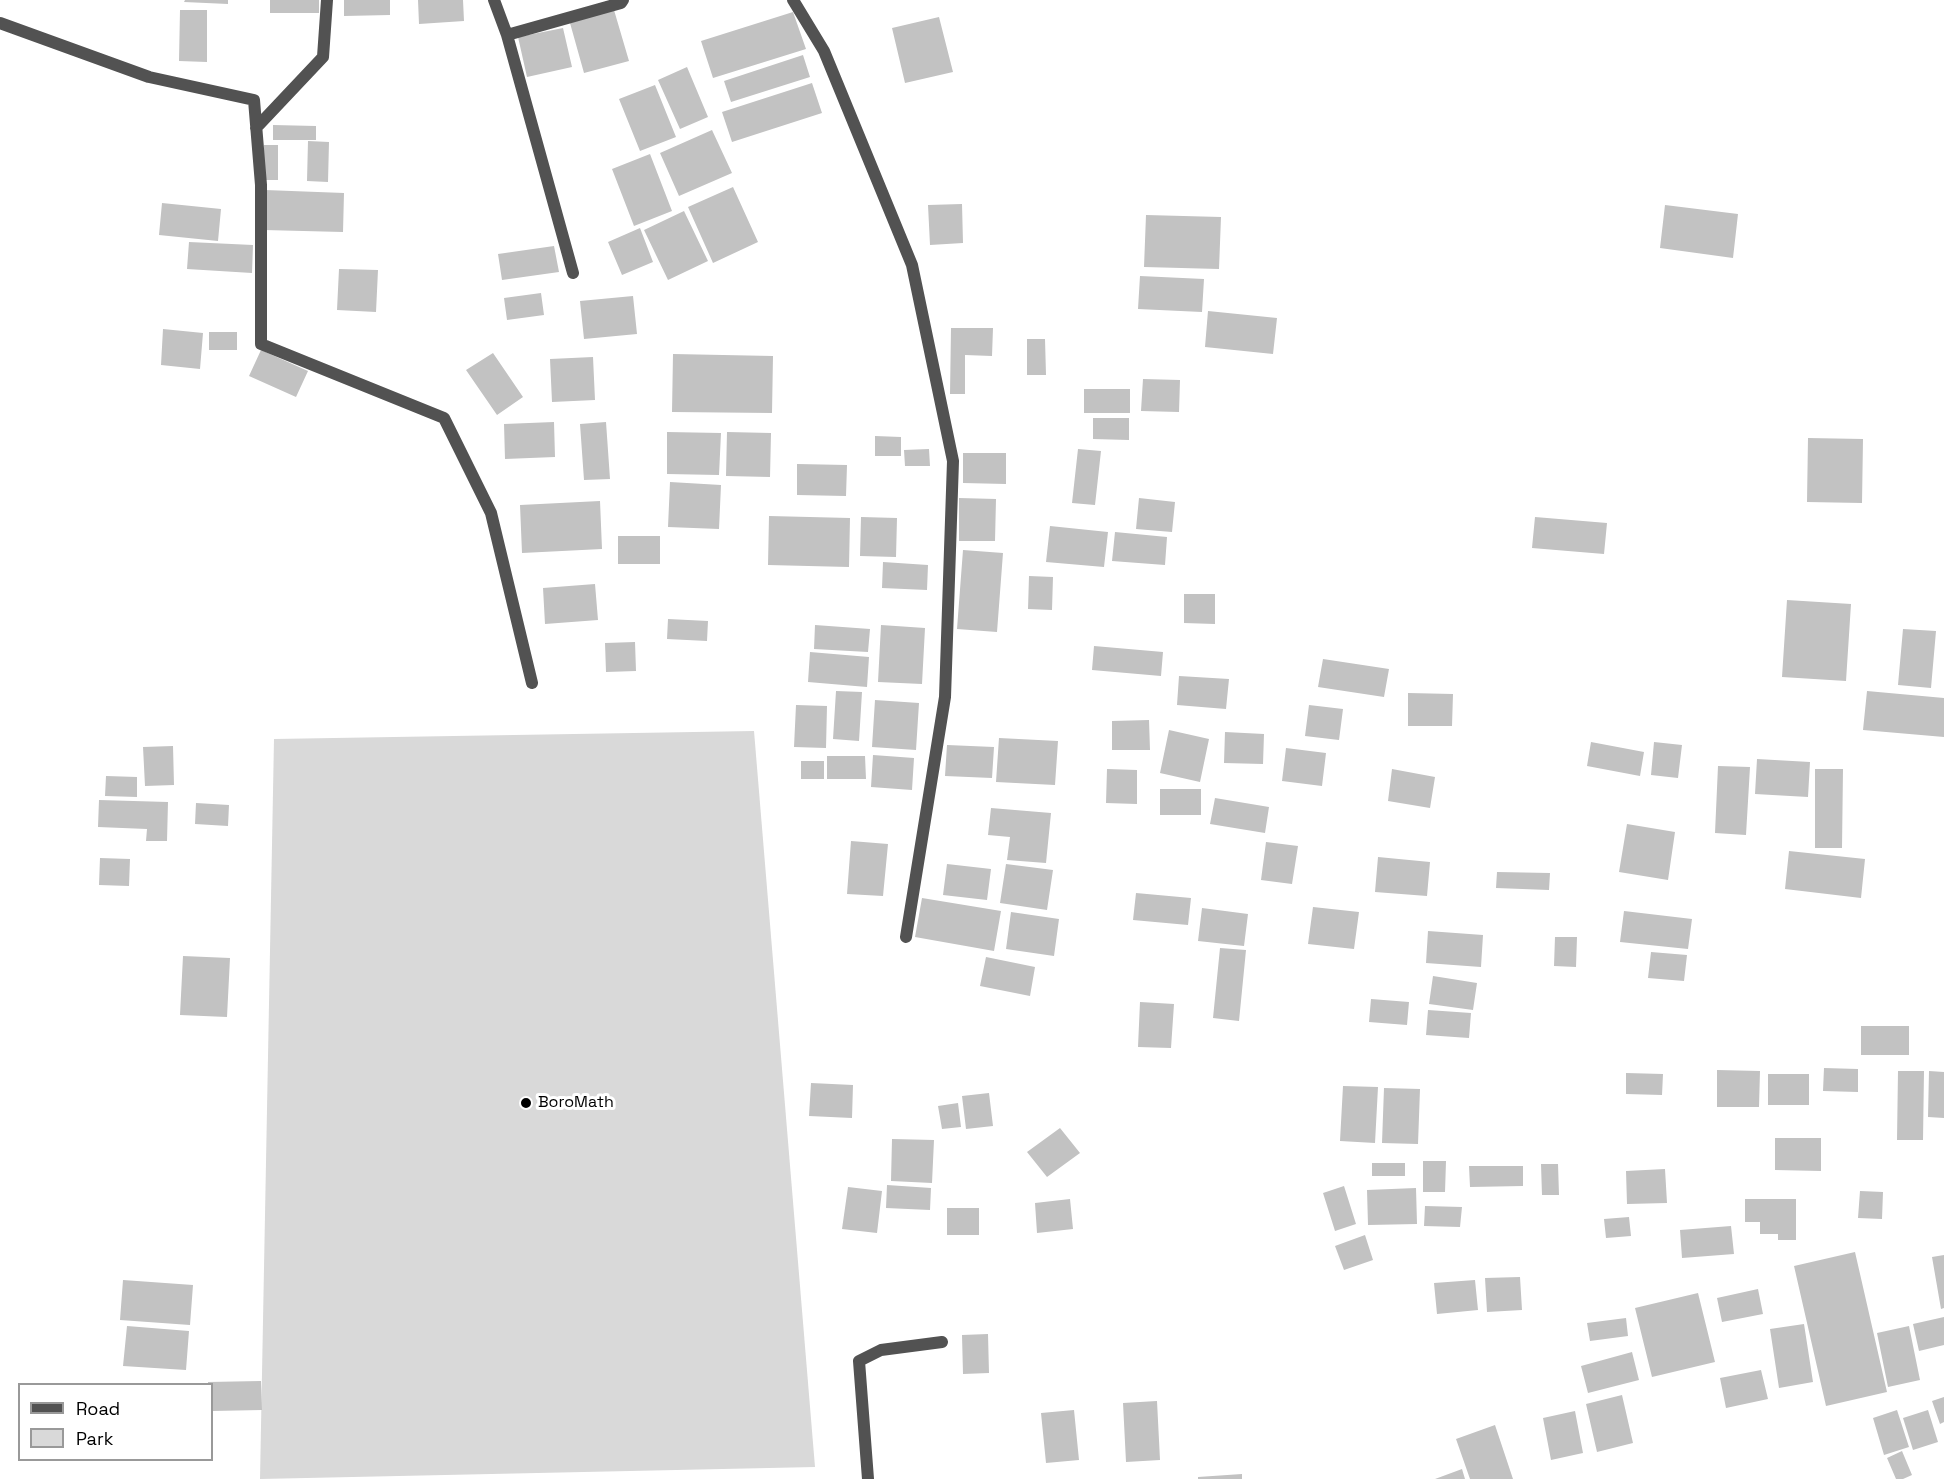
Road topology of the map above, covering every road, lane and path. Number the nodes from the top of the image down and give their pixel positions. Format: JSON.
{"nodes":[{"id":1,"x":327,"y":0,"type":"edge"},
{"id":2,"x":494,"y":0,"type":"edge"},
{"id":3,"x":623,"y":0,"type":"edge"},
{"id":4,"x":793,"y":0,"type":"edge"},
{"id":5,"x":0,"y":23,"type":"edge"},
{"id":6,"x":507,"y":35,"type":"junction"},
{"id":7,"x":256,"y":128,"type":"junction"},
{"id":8,"x":573,"y":273,"type":"dead end"},
{"id":9,"x":532,"y":683,"type":"dead end"},
{"id":10,"x":906,"y":937,"type":"dead end"},
{"id":11,"x":942,"y":1342,"type":"dead end"},
{"id":12,"x":868,"y":1479,"type":"edge"}],
"edges":[{"from":1,"to":7,"type":"street"},
{"from":2,"to":6,"type":"street"},
{"from":3,"to":6,"type":"street"},
{"from":4,"to":10,"type":"street"},
{"from":5,"to":7,"type":"street"},
{"from":6,"to":8,"type":"street"},
{"from":7,"to":9,"type":"street"},
{"from":11,"to":12,"type":"street"}]}
